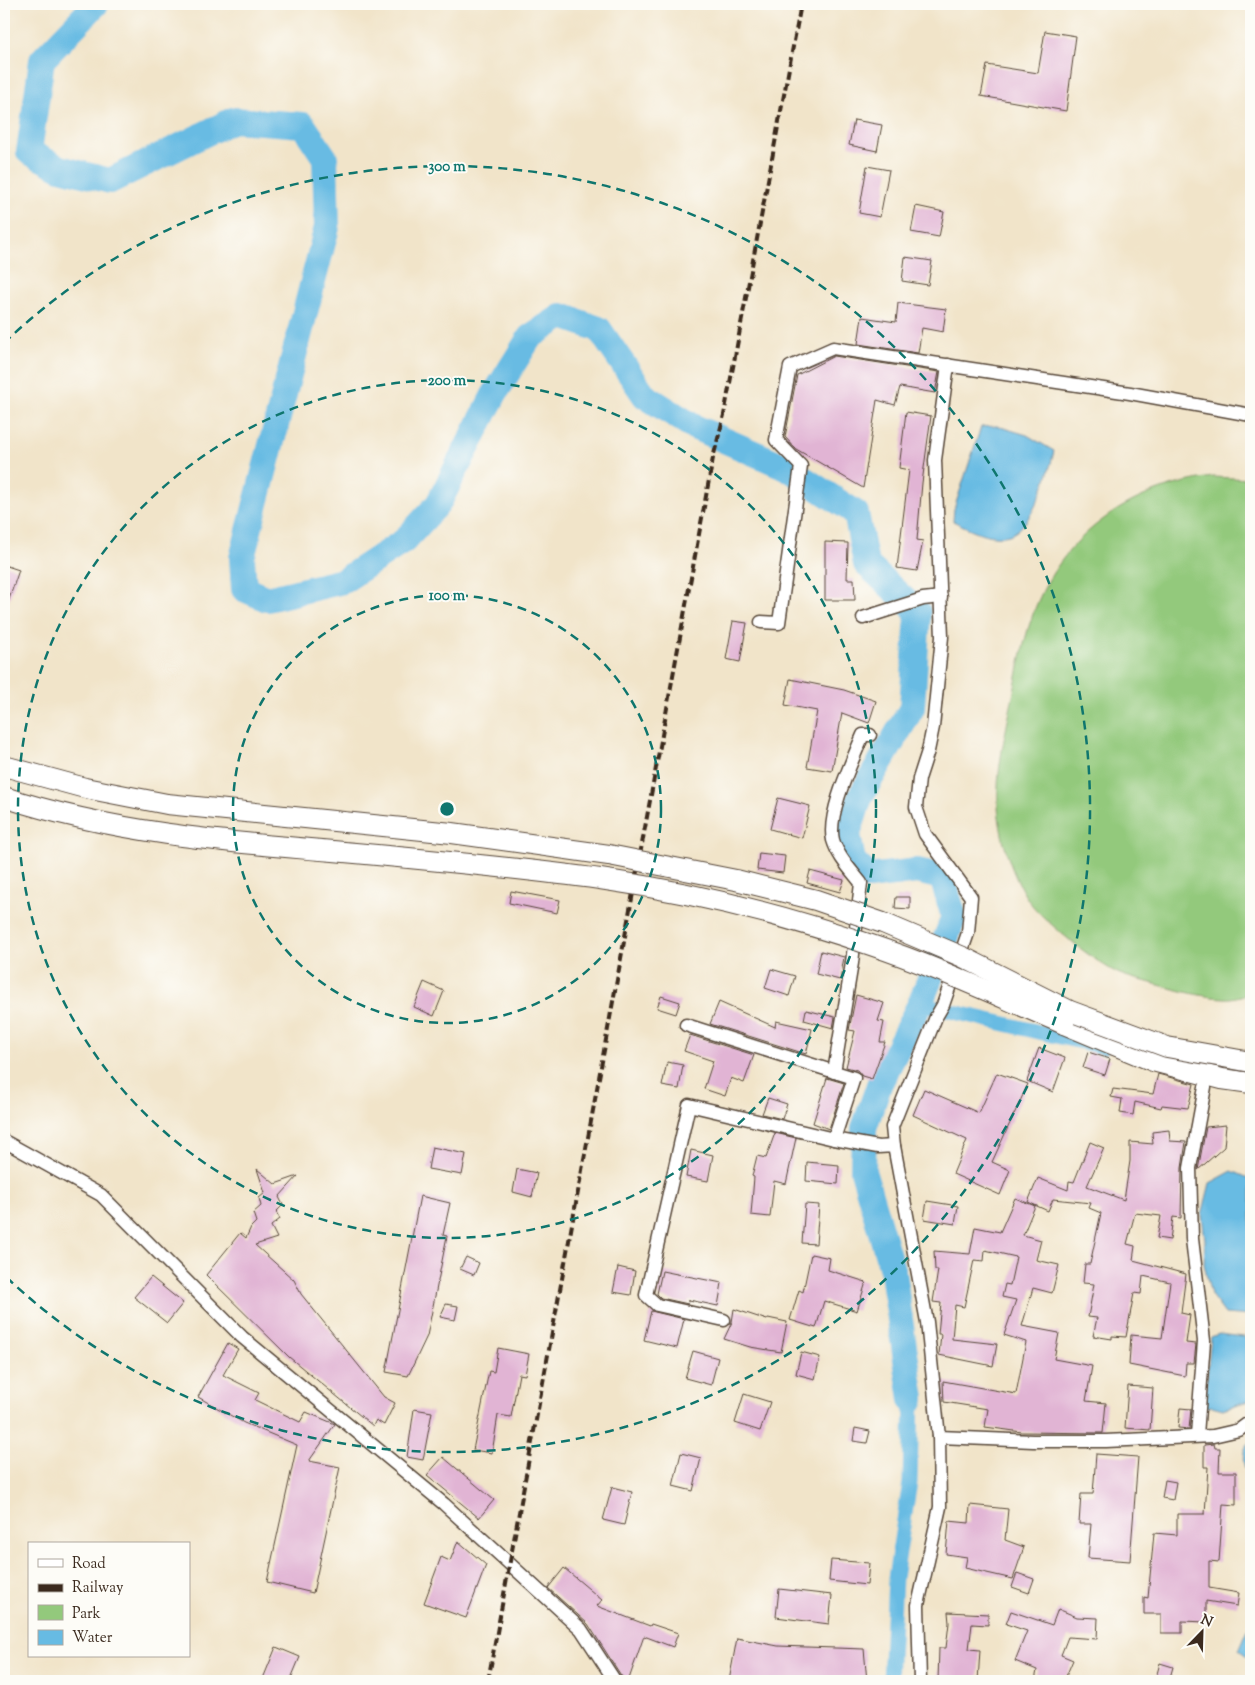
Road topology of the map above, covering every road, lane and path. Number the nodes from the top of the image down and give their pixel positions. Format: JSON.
{"nodes":[{"id":1,"x":948,"y":366,"type":"junction"},
{"id":2,"x":1251,"y":415,"type":"edge"},
{"id":3,"x":941,"y":597,"type":"junction"},
{"id":4,"x":863,"y":618,"type":"dead end"},
{"id":5,"x":761,"y":622,"type":"dead end"},
{"id":6,"x":870,"y":735,"type":"dead end"},
{"id":7,"x":4,"y":766,"type":"edge"},
{"id":8,"x":4,"y":797,"type":"edge"},
{"id":9,"x":686,"y":1025,"type":"dead end"},
{"id":10,"x":1251,"y":1062,"type":"edge"},
{"id":11,"x":834,"y":1072,"type":"junction"},
{"id":12,"x":1251,"y":1082,"type":"edge"},
{"id":13,"x":1205,"y":1087,"type":"dead end"},
{"id":14,"x":834,"y":1139,"type":"junction"},
{"id":15,"x":4,"y":1141,"type":"edge"},
{"id":16,"x":894,"y":1146,"type":"junction"},
{"id":17,"x":724,"y":1320,"type":"dead end"},
{"id":18,"x":1251,"y":1421,"type":"edge"},
{"id":19,"x":1197,"y":1435,"type":"junction"},
{"id":20,"x":939,"y":1437,"type":"junction"},
{"id":21,"x":615,"y":1681,"type":"edge"},
{"id":22,"x":920,"y":1681,"type":"edge"}],
"edges":[{"from":1,"to":2,"type":"street"},
{"from":1,"to":3,"type":"street"},
{"from":1,"to":5,"type":"street"},
{"from":3,"to":4,"type":"street"},
{"from":3,"to":16,"type":"street"},
{"from":6,"to":11,"type":"street"},
{"from":7,"to":10,"type":"main road","bridge":true},
{"from":8,"to":12,"type":"main road","bridge":true},
{"from":9,"to":11,"type":"street"},
{"from":11,"to":14,"type":"street"},
{"from":13,"to":19,"type":"street"},
{"from":14,"to":16,"type":"street"},
{"from":14,"to":17,"type":"street"},
{"from":15,"to":21,"type":"street"},
{"from":16,"to":20,"type":"street"},
{"from":18,"to":19,"type":"street"},
{"from":19,"to":20,"type":"street"},
{"from":20,"to":22,"type":"street"}]}
